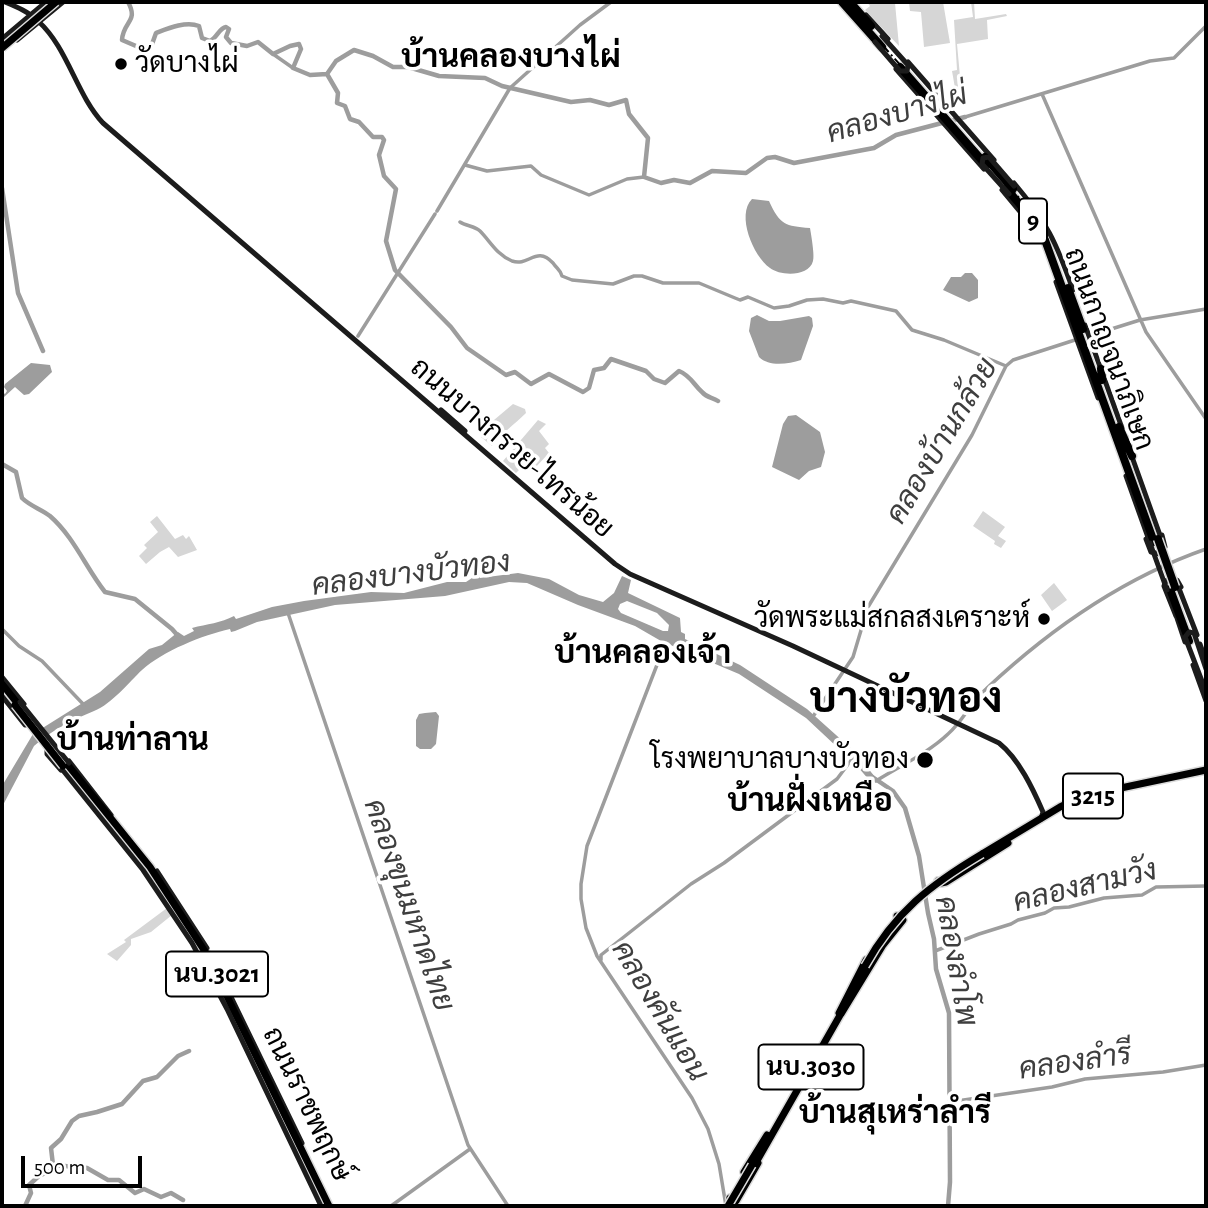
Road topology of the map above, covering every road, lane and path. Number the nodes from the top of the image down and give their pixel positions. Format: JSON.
{"nodes":[{"id":1,"x":5,"y":2,"type":"edge"},
{"id":2,"x":12,"y":2,"type":"edge"},
{"id":3,"x":63,"y":2,"type":"edge"},
{"id":4,"x":840,"y":2,"type":"edge"},
{"id":5,"x":853,"y":2,"type":"edge"},
{"id":6,"x":50,"y":3,"type":"edge"},
{"id":7,"x":21,"y":7,"type":"junction"},
{"id":8,"x":50,"y":12,"type":"junction"},
{"id":9,"x":32,"y":14,"type":"junction"},
{"id":10,"x":44,"y":24,"type":"junction"},
{"id":11,"x":16,"y":28,"type":"junction"},
{"id":12,"x":19,"y":38,"type":"junction"},
{"id":13,"x":2,"y":46,"type":"edge"},
{"id":14,"x":927,"y":84,"type":"junction"},
{"id":15,"x":943,"y":115,"type":"junction"},
{"id":16,"x":956,"y":124,"type":"junction"},
{"id":17,"x":975,"y":157,"type":"junction"},
{"id":18,"x":1044,"y":221,"type":"junction"},
{"id":19,"x":1038,"y":235,"type":"junction"},
{"id":20,"x":1083,"y":338,"type":"junction"},
{"id":21,"x":1086,"y":352,"type":"junction"},
{"id":22,"x":1101,"y":369,"type":"junction"},
{"id":23,"x":1101,"y":380,"type":"junction"},
{"id":24,"x":1094,"y":387,"type":"junction"},
{"id":25,"x":1119,"y":427,"type":"junction"},
{"id":26,"x":1132,"y":456,"type":"junction"},
{"id":27,"x":1122,"y":465,"type":"junction"},
{"id":28,"x":1136,"y":491,"type":"junction"},
{"id":29,"x":1152,"y":513,"type":"junction"},
{"id":30,"x":1140,"y":518,"type":"junction"},
{"id":31,"x":1156,"y":540,"type":"junction"},
{"id":32,"x":1173,"y":588,"type":"junction"},
{"id":33,"x":1186,"y":607,"type":"junction"},
{"id":34,"x":1176,"y":616,"type":"junction"},
{"id":35,"x":1206,"y":661,"type":"edge"},
{"id":36,"x":1206,"y":669,"type":"edge"},
{"id":37,"x":1206,"y":676,"type":"edge"},
{"id":38,"x":2,"y":686,"type":"edge"},
{"id":39,"x":1206,"y":691,"type":"edge"},
{"id":40,"x":1206,"y":701,"type":"edge"},
{"id":41,"x":65,"y":765,"type":"junction"},
{"id":42,"x":1206,"y":772,"type":"edge"},
{"id":43,"x":1158,"y":781,"type":"junction"},
{"id":44,"x":1037,"y":800,"type":"junction"},
{"id":45,"x":91,"y":804,"type":"junction"},
{"id":46,"x":1060,"y":807,"type":"junction"},
{"id":47,"x":111,"y":815,"type":"junction"},
{"id":48,"x":1041,"y":819,"type":"junction"},
{"id":49,"x":1034,"y":825,"type":"junction"},
{"id":50,"x":1007,"y":841,"type":"junction"},
{"id":51,"x":134,"y":843,"type":"junction"},
{"id":52,"x":138,"y":855,"type":"junction"},
{"id":53,"x":143,"y":870,"type":"junction"},
{"id":54,"x":197,"y":951,"type":"junction"},
{"id":55,"x":206,"y":957,"type":"junction"},
{"id":56,"x":216,"y":967,"type":"junction"},
{"id":57,"x":840,"y":1013,"type":"junction"},
{"id":58,"x":251,"y":1052,"type":"junction"},
{"id":59,"x":256,"y":1071,"type":"junction"},
{"id":60,"x":775,"y":1126,"type":"junction"},
{"id":61,"x":314,"y":1169,"type":"junction"},
{"id":62,"x":321,"y":1189,"type":"junction"},
{"id":63,"x":327,"y":1206,"type":"edge"},
{"id":64,"x":729,"y":1206,"type":"edge"}],
"edges":[{"from":1,"to":7,"type":"main road","name":"ถนนบางกรวย-ไทรน้อย"},
{"from":2,"to":7,"type":"main road","name":"ถนนบางกรวย-ไทรน้อย"},
{"from":3,"to":6,"type":"main road"},
{"from":4,"to":5,"type":"main road","bridge":true},
{"from":4,"to":15,"type":"highway","name":"ถนนกาญจนาภิเษก","number":"9"},
{"from":4,"to":15,"type":"main road"},
{"from":5,"to":14,"type":"main road"},
{"from":5,"to":15,"type":"highway","name":"ถนนกาญจนาภิเษก","number":"9"},
{"from":6,"to":7,"type":"main road"},
{"from":6,"to":8,"type":"main road"},
{"from":6,"to":9,"type":"main road"},
{"from":6,"to":13,"type":"main road","bridge":true},
{"from":7,"to":9,"type":"main road","name":"ถนนบางกรวย-ไทรน้อย"},
{"from":7,"to":11,"type":"main road"},
{"from":8,"to":10,"type":"main road"},
{"from":8,"to":10,"type":"main road"},
{"from":9,"to":10,"type":"main road","name":"ถนนบางกรวย-ไทรน้อย"},
{"from":9,"to":11,"type":"main road"},
{"from":10,"to":12,"type":"main road"},
{"from":10,"to":44,"type":"main road","name":"ถนนบางกรวย-ไทรน้อย","number":"3215"},
{"from":11,"to":12,"type":"main road"},
{"from":11,"to":13,"type":"main road"},
{"from":12,"to":13,"type":"main road"},
{"from":14,"to":15,"type":"main road"},
{"from":14,"to":16,"type":"main road"},
{"from":15,"to":16,"type":"highway","name":"ถนนกาญจนาภิเษก","number":"9"},
{"from":16,"to":17,"type":"highway","name":"ถนนกาญจนาภิเษก","number":"9"},
{"from":16,"to":18,"type":"main road"},
{"from":16,"to":20,"type":"highway","name":"ถนนกาญจนาภิเษก","number":"9"},
{"from":17,"to":19,"type":"main road"},
{"from":17,"to":20,"type":"highway","name":"ถนนกาญจนาภิเษก","number":"9"},
{"from":18,"to":19,"type":"main road","bridge":true},
{"from":18,"to":20,"type":"main road"},
{"from":19,"to":20,"type":"main road"},
{"from":20,"to":21,"type":"highway","name":"ถนนกาญจนาภิเษก","number":"9"},
{"from":20,"to":22,"type":"main road"},
{"from":20,"to":23,"type":"highway","name":"ถนนกาญจนาภิเษก","number":"9"},
{"from":20,"to":24,"type":"main road"},
{"from":21,"to":24,"type":"highway"},
{"from":21,"to":28,"type":"highway","name":"ถนนกาญจนาภิเษก","number":"9"},
{"from":22,"to":23,"type":"highway"},
{"from":22,"to":26,"type":"main road"},
{"from":23,"to":25,"type":"highway","name":"ถนนกาญจนาภิเษก","number":"9"},
{"from":24,"to":27,"type":"main road"},
{"from":25,"to":26,"type":"highway"},
{"from":25,"to":31,"type":"highway","name":"ถนนกาญจนาภิเษก","number":"9"},
{"from":26,"to":29,"type":"main road"},
{"from":27,"to":28,"type":"highway"},
{"from":27,"to":30,"type":"main road"},
{"from":28,"to":31,"type":"highway","name":"ถนนกาญจนาภิเษก","number":"9"},
{"from":29,"to":30,"type":"main road"},
{"from":29,"to":31,"type":"main road"},
{"from":30,"to":31,"type":"main road"},
{"from":31,"to":32,"type":"highway","name":"ถนนกาญจนาภิเษก","number":"9","bridge":true},
{"from":32,"to":33,"type":"main road"},
{"from":32,"to":34,"type":"main road"},
{"from":32,"to":37,"type":"highway","name":"ถนนกาญจนาภิเษก","number":"9"},
{"from":32,"to":39,"type":"highway","name":"ถนนกาญจนาภิเษก","number":"9"},
{"from":33,"to":34,"type":"main road"},
{"from":33,"to":35,"type":"main road"},
{"from":34,"to":40,"type":"main road"},
{"from":36,"to":39,"type":"main road","bridge":true},
{"from":38,"to":38,"type":"main road"},
{"from":38,"to":41,"type":"main road","name":"ถนนราชพฤกษ์","number":"นบ.3021","bridge":true},
{"from":41,"to":45,"type":"main road","name":"ถนนราชพฤกษ์","number":"นบ.3021"},
{"from":41,"to":47,"type":"main road","name":"ถนนราชพฤกษ์","number":"นบ.3021"},
{"from":41,"to":52,"type":"main road","name":"ถนนราชพฤกษ์","number":"นบ.3021"},
{"from":42,"to":43,"type":"main road"},
{"from":42,"to":43,"type":"main road"},
{"from":43,"to":46,"type":"main road","number":"3215"},
{"from":43,"to":49,"type":"main road","number":"3215"},
{"from":44,"to":46,"type":"main road","number":"3215"},
{"from":44,"to":48,"type":"main road","name":"ถนนบางกรวย-ไทรน้อย","number":"3215"},
{"from":45,"to":47,"type":"main road"},
{"from":45,"to":53,"type":"main road","name":"ถนนราชพฤกษ์","number":"นบ.3021"},
{"from":46,"to":48,"type":"main road","number":"3215"},
{"from":47,"to":51,"type":"main road","name":"ถนนราชพฤกษ์","number":"นบ.3021"},
{"from":48,"to":49,"type":"main road","number":"3215"},
{"from":49,"to":50,"type":"main road","number":"นบ.3030"},
{"from":50,"to":50,"type":"main road"},
{"from":50,"to":57,"type":"main road","number":"นบ.3030","bridge":true},
{"from":51,"to":52,"type":"main road"},
{"from":51,"to":56,"type":"main road","name":"ถนนราชพฤกษ์","number":"นบ.3021"},
{"from":52,"to":53,"type":"main road"},
{"from":52,"to":55,"type":"main road","name":"ถนนราชพฤกษ์","number":"นบ.3021"},
{"from":53,"to":54,"type":"main road","name":"ถนนราชพฤกษ์","number":"นบ.3021"},
{"from":54,"to":55,"type":"main road"},
{"from":54,"to":59,"type":"main road","name":"ถนนราชพฤกษ์","number":"นบ.3021"},
{"from":55,"to":56,"type":"main road"},
{"from":55,"to":58,"type":"main road","name":"ถนนราชพฤกษ์","number":"นบ.3021"},
{"from":55,"to":62,"type":"main road","name":"ถนนราชพฤกษ์","number":"นบ.3021"},
{"from":56,"to":61,"type":"main road","name":"ถนนราชพฤกษ์","number":"นบ.3021"},
{"from":57,"to":57,"type":"main road"},
{"from":57,"to":60,"type":"main road","number":"นบ.3030"},
{"from":58,"to":59,"type":"main road"},
{"from":58,"to":63,"type":"main road","name":"ถนนราชพฤกษ์","number":"นบ.3021"},
{"from":59,"to":63,"type":"main road","name":"ถนนราชพฤกษ์","number":"นบ.3021"},
{"from":60,"to":60,"type":"main road"},
{"from":60,"to":64,"type":"main road","number":"นบ.3030","bridge":true},
{"from":61,"to":62,"type":"main road"},
{"from":61,"to":63,"type":"main road","name":"ถนนราชพฤกษ์","number":"นบ.3021"},
{"from":62,"to":63,"type":"main road","name":"ถนนราชพฤกษ์","number":"นบ.3021"}]}
